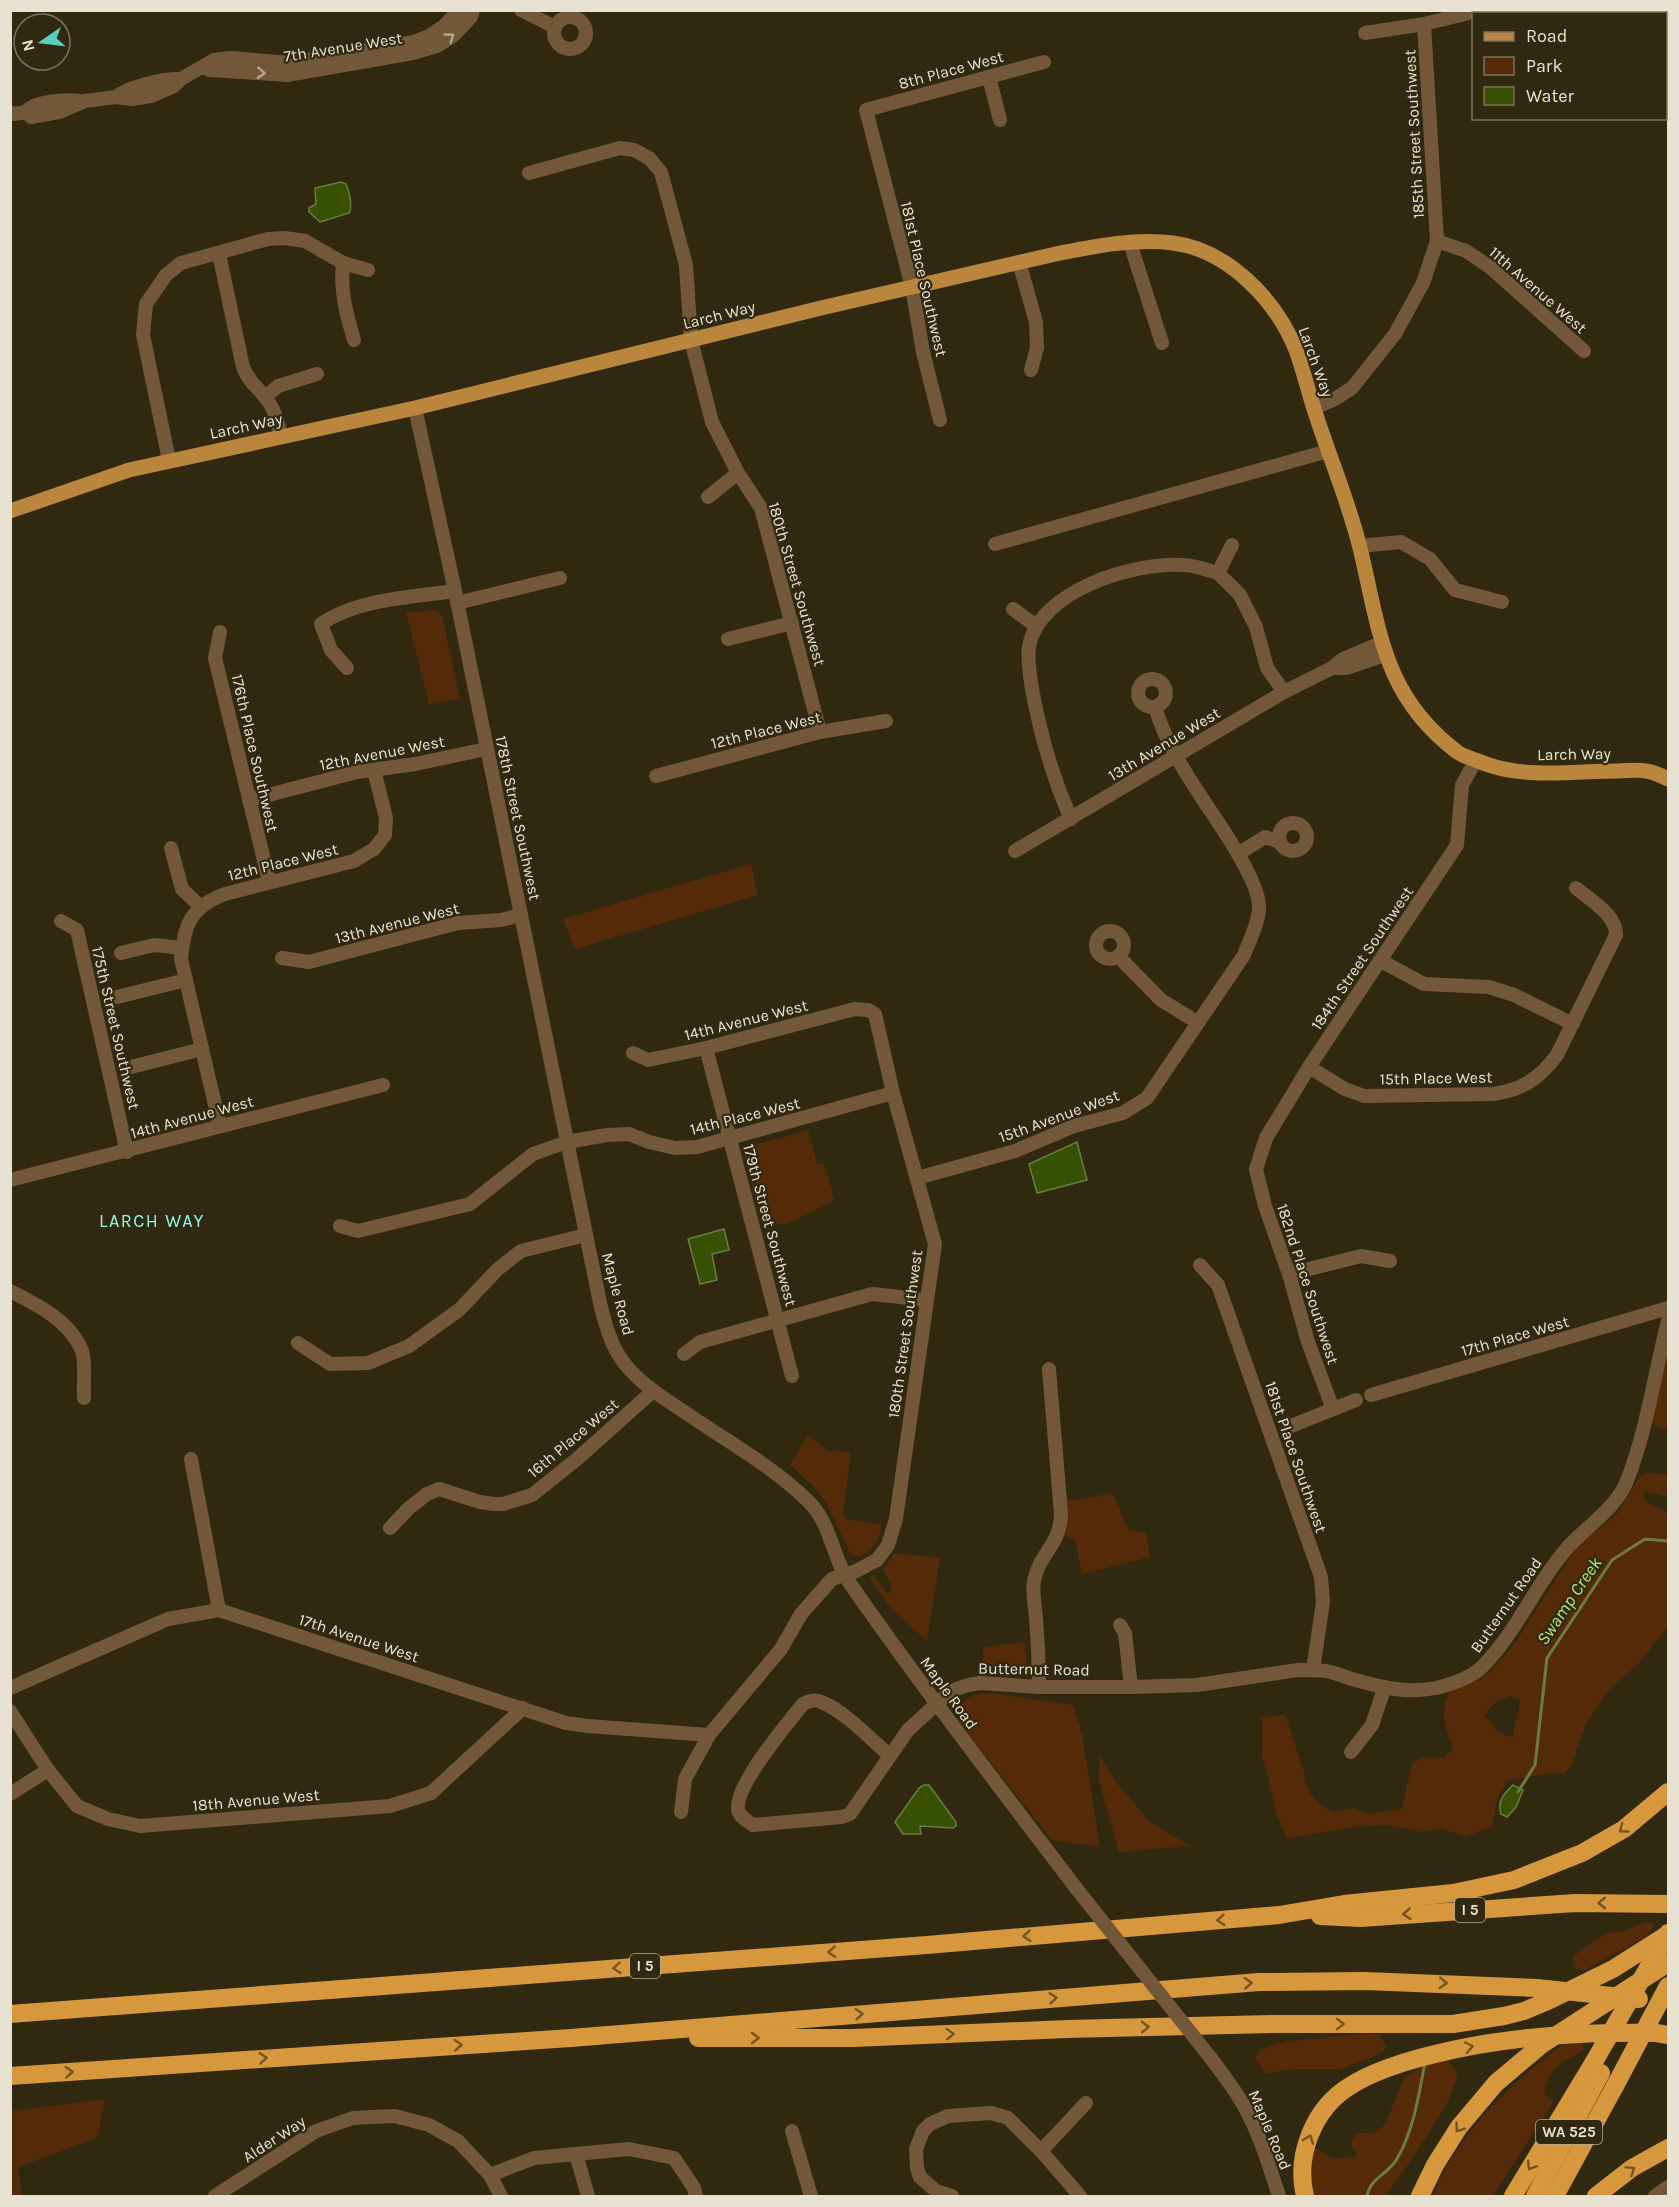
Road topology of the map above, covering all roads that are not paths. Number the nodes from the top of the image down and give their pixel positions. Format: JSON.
{"nodes":[{"id":1,"x":459,"y":10,"type":"edge"},
{"id":2,"x":473,"y":10,"type":"edge"},
{"id":3,"x":521,"y":10,"type":"edge"},
{"id":4,"x":1472,"y":12,"type":"edge"},
{"id":5,"x":1425,"y":24,"type":"junction"},
{"id":6,"x":555,"y":27,"type":"dead end"},
{"id":7,"x":1365,"y":33,"type":"dead end"},
{"id":8,"x":1044,"y":62,"type":"dead end"},
{"id":9,"x":203,"y":67,"type":"junction"},
{"id":10,"x":989,"y":77,"type":"junction"},
{"id":11,"x":866,"y":110,"type":"joint"},
{"id":12,"x":15,"y":114,"type":"edge"},
{"id":13,"x":1000,"y":120,"type":"dead end"},
{"id":14,"x":529,"y":173,"type":"dead end"},
{"id":15,"x":1437,"y":241,"type":"junction"},
{"id":16,"x":1130,"y":243,"type":"junction"},
{"id":17,"x":219,"y":254,"type":"junction"},
{"id":18,"x":1019,"y":262,"type":"junction"},
{"id":19,"x":343,"y":263,"type":"junction"},
{"id":20,"x":368,"y":270,"type":"dead end"},
{"id":21,"x":912,"y":287,"type":"junction"},
{"id":22,"x":354,"y":340,"type":"dead end"},
{"id":23,"x":691,"y":340,"type":"junction"},
{"id":24,"x":1162,"y":343,"type":"dead end"},
{"id":25,"x":1584,"y":351,"type":"dead end"},
{"id":26,"x":1031,"y":370,"type":"dead end"},
{"id":27,"x":317,"y":374,"type":"dead end"},
{"id":28,"x":265,"y":397,"type":"junction"},
{"id":29,"x":415,"y":408,"type":"junction"},
{"id":30,"x":1314,"y":408,"type":"junction"},
{"id":31,"x":940,"y":420,"type":"dead end"},
{"id":32,"x":281,"y":437,"type":"junction"},
{"id":33,"x":1328,"y":451,"type":"junction"},
{"id":34,"x":169,"y":460,"type":"junction"},
{"id":35,"x":738,"y":473,"type":"junction"},
{"id":36,"x":708,"y":497,"type":"dead end"},
{"id":37,"x":10,"y":511,"type":"edge"},
{"id":38,"x":994,"y":544,"type":"dead end"},
{"id":39,"x":1232,"y":545,"type":"dead end"},
{"id":40,"x":1359,"y":546,"type":"junction"},
{"id":41,"x":1218,"y":573,"type":"junction"},
{"id":42,"x":561,"y":578,"type":"dead end"},
{"id":43,"x":456,"y":597,"type":"junction"},
{"id":44,"x":1502,"y":602,"type":"dead end"},
{"id":45,"x":1012,"y":609,"type":"dead end"},
{"id":46,"x":792,"y":623,"type":"junction"},
{"id":47,"x":1036,"y":626,"type":"junction"},
{"id":48,"x":220,"y":632,"type":"dead end"},
{"id":49,"x":728,"y":639,"type":"dead end"},
{"id":50,"x":1383,"y":649,"type":"junction"},
{"id":51,"x":347,"y":668,"type":"dead end"},
{"id":52,"x":1284,"y":692,"type":"junction"},
{"id":53,"x":1155,"y":707,"type":"dead end"},
{"id":54,"x":886,"y":721,"type":"dead end"},
{"id":55,"x":820,"y":732,"type":"junction"},
{"id":56,"x":486,"y":748,"type":"junction"},
{"id":57,"x":1177,"y":756,"type":"junction"},
{"id":58,"x":1476,"y":760,"type":"junction"},
{"id":59,"x":374,"y":770,"type":"junction"},
{"id":60,"x":656,"y":776,"type":"dead end"},
{"id":61,"x":1668,"y":779,"type":"edge"},
{"id":62,"x":249,"y":800,"type":"junction"},
{"id":63,"x":1071,"y":819,"type":"junction"},
{"id":64,"x":1280,"y":842,"type":"dead end"},
{"id":65,"x":171,"y":848,"type":"dead end"},
{"id":66,"x":1015,"y":851,"type":"dead end"},
{"id":67,"x":1238,"y":854,"type":"junction"},
{"id":68,"x":269,"y":881,"type":"junction"},
{"id":69,"x":1576,"y":888,"type":"dead end"},
{"id":70,"x":197,"y":911,"type":"junction"},
{"id":71,"x":521,"y":915,"type":"junction"},
{"id":72,"x":61,"y":921,"type":"dead end"},
{"id":73,"x":182,"y":948,"type":"junction"},
{"id":74,"x":121,"y":953,"type":"dead end"},
{"id":75,"x":1118,"y":956,"type":"dead end"},
{"id":76,"x":282,"y":958,"type":"dead end"},
{"id":77,"x":1380,"y":961,"type":"junction"},
{"id":78,"x":186,"y":980,"type":"junction"},
{"id":79,"x":117,"y":997,"type":"dead end"},
{"id":80,"x":868,"y":1010,"type":"joint"},
{"id":81,"x":1197,"y":1022,"type":"junction"},
{"id":82,"x":1573,"y":1024,"type":"junction"},
{"id":83,"x":706,"y":1048,"type":"junction"},
{"id":84,"x":202,"y":1049,"type":"junction"},
{"id":85,"x":633,"y":1053,"type":"dead end"},
{"id":86,"x":131,"y":1067,"type":"dead end"},
{"id":87,"x":1309,"y":1067,"type":"junction"},
{"id":88,"x":382,"y":1085,"type":"dead end"},
{"id":89,"x":893,"y":1093,"type":"junction"},
{"id":90,"x":220,"y":1126,"type":"junction"},
{"id":91,"x":730,"y":1138,"type":"junction"},
{"id":92,"x":567,"y":1142,"type":"junction"},
{"id":93,"x":126,"y":1152,"type":"junction"},
{"id":94,"x":1256,"y":1169,"type":"joint"},
{"id":95,"x":917,"y":1178,"type":"junction"},
{"id":96,"x":10,"y":1180,"type":"edge"},
{"id":97,"x":340,"y":1226,"type":"dead end"},
{"id":98,"x":586,"y":1235,"type":"junction"},
{"id":99,"x":1389,"y":1261,"type":"dead end"},
{"id":100,"x":1200,"y":1265,"type":"dead end"},
{"id":101,"x":1289,"y":1274,"type":"junction"},
{"id":102,"x":10,"y":1291,"type":"edge"},
{"id":103,"x":927,"y":1300,"type":"junction"},
{"id":104,"x":1668,"y":1308,"type":"edge"},
{"id":105,"x":777,"y":1320,"type":"junction"},
{"id":106,"x":1668,"y":1321,"type":"edge"},
{"id":107,"x":298,"y":1342,"type":"dead end"},
{"id":108,"x":684,"y":1354,"type":"dead end"},
{"id":109,"x":1049,"y":1369,"type":"dead end"},
{"id":110,"x":792,"y":1376,"type":"dead end"},
{"id":111,"x":653,"y":1390,"type":"junction"},
{"id":112,"x":1371,"y":1395,"type":"dead end"},
{"id":113,"x":84,"y":1398,"type":"dead end"},
{"id":114,"x":1356,"y":1401,"type":"dead end"},
{"id":115,"x":1333,"y":1409,"type":"junction"},
{"id":116,"x":1291,"y":1426,"type":"dead end"},
{"id":117,"x":191,"y":1460,"type":"dead end"},
{"id":118,"x":390,"y":1528,"type":"dead end"},
{"id":119,"x":843,"y":1575,"type":"junction"},
{"id":120,"x":219,"y":1610,"type":"junction"},
{"id":121,"x":1120,"y":1625,"type":"dead end"},
{"id":122,"x":1313,"y":1670,"type":"junction"},
{"id":123,"x":1039,"y":1687,"type":"junction"},
{"id":124,"x":1131,"y":1687,"type":"junction"},
{"id":125,"x":10,"y":1688,"type":"edge"},
{"id":126,"x":1384,"y":1689,"type":"junction"},
{"id":127,"x":935,"y":1704,"type":"junction"},
{"id":128,"x":523,"y":1708,"type":"junction"},
{"id":129,"x":10,"y":1711,"type":"edge"},
{"id":130,"x":709,"y":1735,"type":"junction"},
{"id":131,"x":1351,"y":1752,"type":"dead end"},
{"id":132,"x":889,"y":1755,"type":"junction"},
{"id":133,"x":48,"y":1770,"type":"junction"},
{"id":134,"x":1668,"y":1792,"type":"edge"},
{"id":135,"x":10,"y":1794,"type":"edge"},
{"id":136,"x":681,"y":1812,"type":"dead end"},
{"id":137,"x":1664,"y":1904,"type":"edge"},
{"id":138,"x":1279,"y":1915,"type":"junction"},
{"id":139,"x":1668,"y":1933,"type":"edge"},
{"id":140,"x":1668,"y":1944,"type":"edge"},
{"id":141,"x":1668,"y":1963,"type":"edge"},
{"id":142,"x":1668,"y":1986,"type":"edge"},
{"id":143,"x":1668,"y":2003,"type":"edge"},
{"id":144,"x":10,"y":2014,"type":"edge"},
{"id":145,"x":1662,"y":2034,"type":"edge"},
{"id":146,"x":570,"y":2038,"type":"junction"},
{"id":147,"x":1599,"y":2065,"type":"junction"},
{"id":148,"x":10,"y":2076,"type":"edge"},
{"id":149,"x":1086,"y":2103,"type":"dead end"},
{"id":150,"x":792,"y":2131,"type":"dead end"},
{"id":151,"x":1668,"y":2148,"type":"edge"},
{"id":152,"x":1041,"y":2151,"type":"junction"},
{"id":153,"x":576,"y":2154,"type":"junction"},
{"id":154,"x":490,"y":2175,"type":"junction"},
{"id":155,"x":1668,"y":2187,"type":"edge"},
{"id":156,"x":214,"y":2196,"type":"edge"},
{"id":157,"x":501,"y":2196,"type":"edge"},
{"id":158,"x":588,"y":2196,"type":"edge"},
{"id":159,"x":696,"y":2196,"type":"edge"},
{"id":160,"x":811,"y":2196,"type":"edge"},
{"id":161,"x":952,"y":2196,"type":"edge"},
{"id":162,"x":1080,"y":2196,"type":"edge"},
{"id":163,"x":1279,"y":2196,"type":"edge"},
{"id":164,"x":1305,"y":2196,"type":"edge"},
{"id":165,"x":1420,"y":2196,"type":"edge"},
{"id":166,"x":1513,"y":2196,"type":"edge"},
{"id":167,"x":1534,"y":2196,"type":"edge"},
{"id":168,"x":1555,"y":2196,"type":"edge"},
{"id":169,"x":1596,"y":2196,"type":"edge"},
{"id":170,"x":1655,"y":2196,"type":"edge"}],
"edges":[{"from":1,"to":9,"type":"street","name":"7th Avenue West"},
{"from":9,"to":2,"type":"street","name":"7th Avenue West","one_way":true},
{"from":3,"to":6,"type":"street"},
{"from":4,"to":5,"type":"street"},
{"from":5,"to":7,"type":"street"},
{"from":5,"to":15,"type":"street","name":"185th Street Southwest"},
{"from":8,"to":10,"type":"street","name":"8th Place West"},
{"from":9,"to":12,"type":"street","name":"7th Avenue West"},
{"from":10,"to":11,"type":"street","name":"8th Place West"},
{"from":10,"to":13,"type":"street"},
{"from":11,"to":21,"type":"street","name":"181st Place Southwest"},
{"from":14,"to":23,"type":"street","name":"180th Street Southwest"},
{"from":15,"to":25,"type":"street","name":"11th Avenue West"},
{"from":15,"to":30,"type":"street"},
{"from":16,"to":18,"type":"main road","name":"Larch Way"},
{"from":16,"to":24,"type":"street"},
{"from":16,"to":30,"type":"main road","name":"Larch Way"},
{"from":17,"to":19,"type":"street"},
{"from":17,"to":28,"type":"street"},
{"from":17,"to":34,"type":"street"},
{"from":18,"to":21,"type":"main road","name":"Larch Way"},
{"from":18,"to":26,"type":"street"},
{"from":19,"to":20,"type":"street"},
{"from":19,"to":22,"type":"street"},
{"from":21,"to":23,"type":"main road","name":"Larch Way"},
{"from":21,"to":31,"type":"street","name":"181st Place Southwest"},
{"from":23,"to":29,"type":"main road","name":"Larch Way"},
{"from":23,"to":35,"type":"street","name":"180th Street Southwest"},
{"from":27,"to":28,"type":"street"},
{"from":28,"to":32,"type":"street"},
{"from":29,"to":32,"type":"main road","name":"Larch Way"},
{"from":29,"to":43,"type":"street","name":"178th Street Southwest"},
{"from":30,"to":33,"type":"main road","name":"Larch Way"},
{"from":32,"to":34,"type":"main road","name":"Larch Way"},
{"from":33,"to":38,"type":"street"},
{"from":33,"to":40,"type":"main road","name":"Larch Way"},
{"from":34,"to":37,"type":"main road","name":"Larch Way"},
{"from":35,"to":36,"type":"street"},
{"from":35,"to":46,"type":"street","name":"180th Street Southwest"},
{"from":39,"to":41,"type":"street"},
{"from":40,"to":44,"type":"street"},
{"from":40,"to":50,"type":"main road","name":"Larch Way"},
{"from":41,"to":47,"type":"street"},
{"from":41,"to":52,"type":"street"},
{"from":42,"to":43,"type":"street"},
{"from":43,"to":51,"type":"street"},
{"from":43,"to":56,"type":"street","name":"178th Street Southwest"},
{"from":45,"to":47,"type":"street"},
{"from":46,"to":49,"type":"street"},
{"from":46,"to":55,"type":"street","name":"180th Street Southwest"},
{"from":47,"to":63,"type":"street"},
{"from":48,"to":62,"type":"street","name":"176th Place Southwest"},
{"from":50,"to":52,"type":"street","name":"13th Avenue West"},
{"from":50,"to":58,"type":"main road","name":"Larch Way"},
{"from":52,"to":57,"type":"street","name":"13th Avenue West"},
{"from":53,"to":57,"type":"street","name":"15th Avenue West"},
{"from":54,"to":55,"type":"street","name":"12th Place West"},
{"from":55,"to":60,"type":"street","name":"12th Place West"},
{"from":56,"to":59,"type":"street","name":"12th Avenue West"},
{"from":56,"to":71,"type":"street","name":"178th Street Southwest"},
{"from":57,"to":63,"type":"street","name":"13th Avenue West"},
{"from":57,"to":67,"type":"street","name":"15th Avenue West"},
{"from":58,"to":61,"type":"main road","name":"Larch Way"},
{"from":58,"to":77,"type":"street","name":"184th Street Southwest"},
{"from":59,"to":62,"type":"street","name":"12th Avenue West"},
{"from":59,"to":68,"type":"street","name":"12th Place West"},
{"from":62,"to":68,"type":"street","name":"176th Place Southwest"},
{"from":63,"to":66,"type":"street","name":"13th Avenue West"},
{"from":64,"to":67,"type":"street"},
{"from":65,"to":70,"type":"street"},
{"from":67,"to":81,"type":"street","name":"15th Avenue West"},
{"from":68,"to":70,"type":"street","name":"12th Place West"},
{"from":69,"to":82,"type":"street","name":"15th Place West"},
{"from":70,"to":73,"type":"street"},
{"from":71,"to":76,"type":"street","name":"13th Avenue West"},
{"from":71,"to":92,"type":"street","name":"178th Street Southwest"},
{"from":72,"to":93,"type":"street","name":"175th Street Southwest"},
{"from":73,"to":74,"type":"street"},
{"from":73,"to":78,"type":"street"},
{"from":75,"to":81,"type":"street"},
{"from":77,"to":82,"type":"street"},
{"from":77,"to":87,"type":"street","name":"184th Street Southwest"},
{"from":78,"to":79,"type":"street"},
{"from":78,"to":84,"type":"street"},
{"from":80,"to":83,"type":"street","name":"14th Avenue West"},
{"from":80,"to":89,"type":"street","name":"180th Street Southwest"},
{"from":81,"to":95,"type":"street","name":"15th Avenue West"},
{"from":82,"to":87,"type":"street","name":"15th Place West"},
{"from":83,"to":85,"type":"street","name":"14th Avenue West"},
{"from":83,"to":91,"type":"street","name":"179th Street Southwest"},
{"from":84,"to":86,"type":"street"},
{"from":84,"to":90,"type":"street"},
{"from":87,"to":94,"type":"street","name":"184th Street Southwest"},
{"from":88,"to":90,"type":"street","name":"14th Avenue West"},
{"from":89,"to":91,"type":"street","name":"14th Place West"},
{"from":89,"to":95,"type":"street","name":"180th Street Southwest"},
{"from":90,"to":93,"type":"street","name":"14th Avenue West"},
{"from":91,"to":92,"type":"street","name":"14th Place West"},
{"from":91,"to":105,"type":"street","name":"179th Street Southwest"},
{"from":92,"to":97,"type":"street","name":"14th Place West"},
{"from":92,"to":98,"type":"street","name":"178th Street Southwest"},
{"from":93,"to":96,"type":"street","name":"14th Avenue West"},
{"from":94,"to":101,"type":"street","name":"182nd Place Southwest"},
{"from":95,"to":103,"type":"street","name":"180th Street Southwest"},
{"from":98,"to":107,"type":"street"},
{"from":98,"to":111,"type":"street","name":"Maple Road"},
{"from":99,"to":101,"type":"street"},
{"from":100,"to":122,"type":"street","name":"181st Place Southwest"},
{"from":101,"to":115,"type":"street","name":"182nd Place Southwest"},
{"from":102,"to":113,"type":"street"},
{"from":103,"to":105,"type":"street"},
{"from":103,"to":119,"type":"street","name":"180th Street Southwest"},
{"from":104,"to":112,"type":"street","name":"17th Place West"},
{"from":105,"to":108,"type":"street"},
{"from":105,"to":110,"type":"street","name":"179th Street Southwest"},
{"from":106,"to":126,"type":"street","name":"Butternut Road"},
{"from":109,"to":123,"type":"street"},
{"from":111,"to":118,"type":"street","name":"16th Place West"},
{"from":111,"to":119,"type":"street","name":"Maple Road"},
{"from":114,"to":115,"type":"street"},
{"from":115,"to":116,"type":"street"},
{"from":117,"to":120,"type":"street"},
{"from":119,"to":127,"type":"street","name":"Maple Road"},
{"from":119,"to":130,"type":"street"},
{"from":120,"to":125,"type":"street","name":"17th Avenue West"},
{"from":120,"to":128,"type":"street","name":"17th Avenue West"},
{"from":121,"to":124,"type":"street"},
{"from":122,"to":124,"type":"street","name":"Butternut Road"},
{"from":122,"to":126,"type":"street","name":"Butternut Road"},
{"from":123,"to":124,"type":"street","name":"Butternut Road"},
{"from":123,"to":127,"type":"street","name":"Butternut Road"},
{"from":126,"to":131,"type":"street"},
{"from":127,"to":132,"type":"street","name":"Butternut Road"},
{"from":127,"to":163,"type":"street","name":"Maple Road","bridge":true},
{"from":128,"to":130,"type":"street","name":"17th Avenue West"},
{"from":128,"to":133,"type":"street","name":"18th Avenue West"},
{"from":129,"to":133,"type":"street","name":"18th Avenue West"},
{"from":130,"to":136,"type":"street"},
{"from":132,"to":132,"type":"street","name":"Butternut Road"},
{"from":133,"to":135,"type":"street"},
{"from":134,"to":138,"type":"highway","one_way":true},
{"from":137,"to":138,"type":"highway","number":"I 5","one_way":true},
{"from":138,"to":144,"type":"highway","number":"I 5","one_way":true},
{"from":146,"to":139,"type":"highway","one_way":true},
{"from":139,"to":147,"type":"highway","bridge":true},
{"from":140,"to":147,"type":"highway","number":"WA 525","bridge":true},
{"from":141,"to":165,"type":"highway","one_way":true},
{"from":142,"to":168,"type":"highway","number":"WA 525","bridge":true},
{"from":146,"to":143,"type":"highway","one_way":true,"bridge":true},
{"from":164,"to":145,"type":"highway","one_way":true,"bridge":true},
{"from":148,"to":146,"type":"highway","one_way":true},
{"from":147,"to":166,"type":"highway","one_way":true},
{"from":147,"to":167,"type":"highway","number":"WA 525"},
{"from":149,"to":152,"type":"street"},
{"from":150,"to":160,"type":"street"},
{"from":169,"to":151,"type":"highway","one_way":true},
{"from":152,"to":161,"type":"street"},
{"from":152,"to":162,"type":"street"},
{"from":153,"to":154,"type":"street"},
{"from":153,"to":158,"type":"street"},
{"from":153,"to":159,"type":"street"},
{"from":154,"to":156,"type":"street","name":"Alder Way"},
{"from":154,"to":157,"type":"street","name":"Alder Way"},
{"from":155,"to":170,"type":"street"}]}
